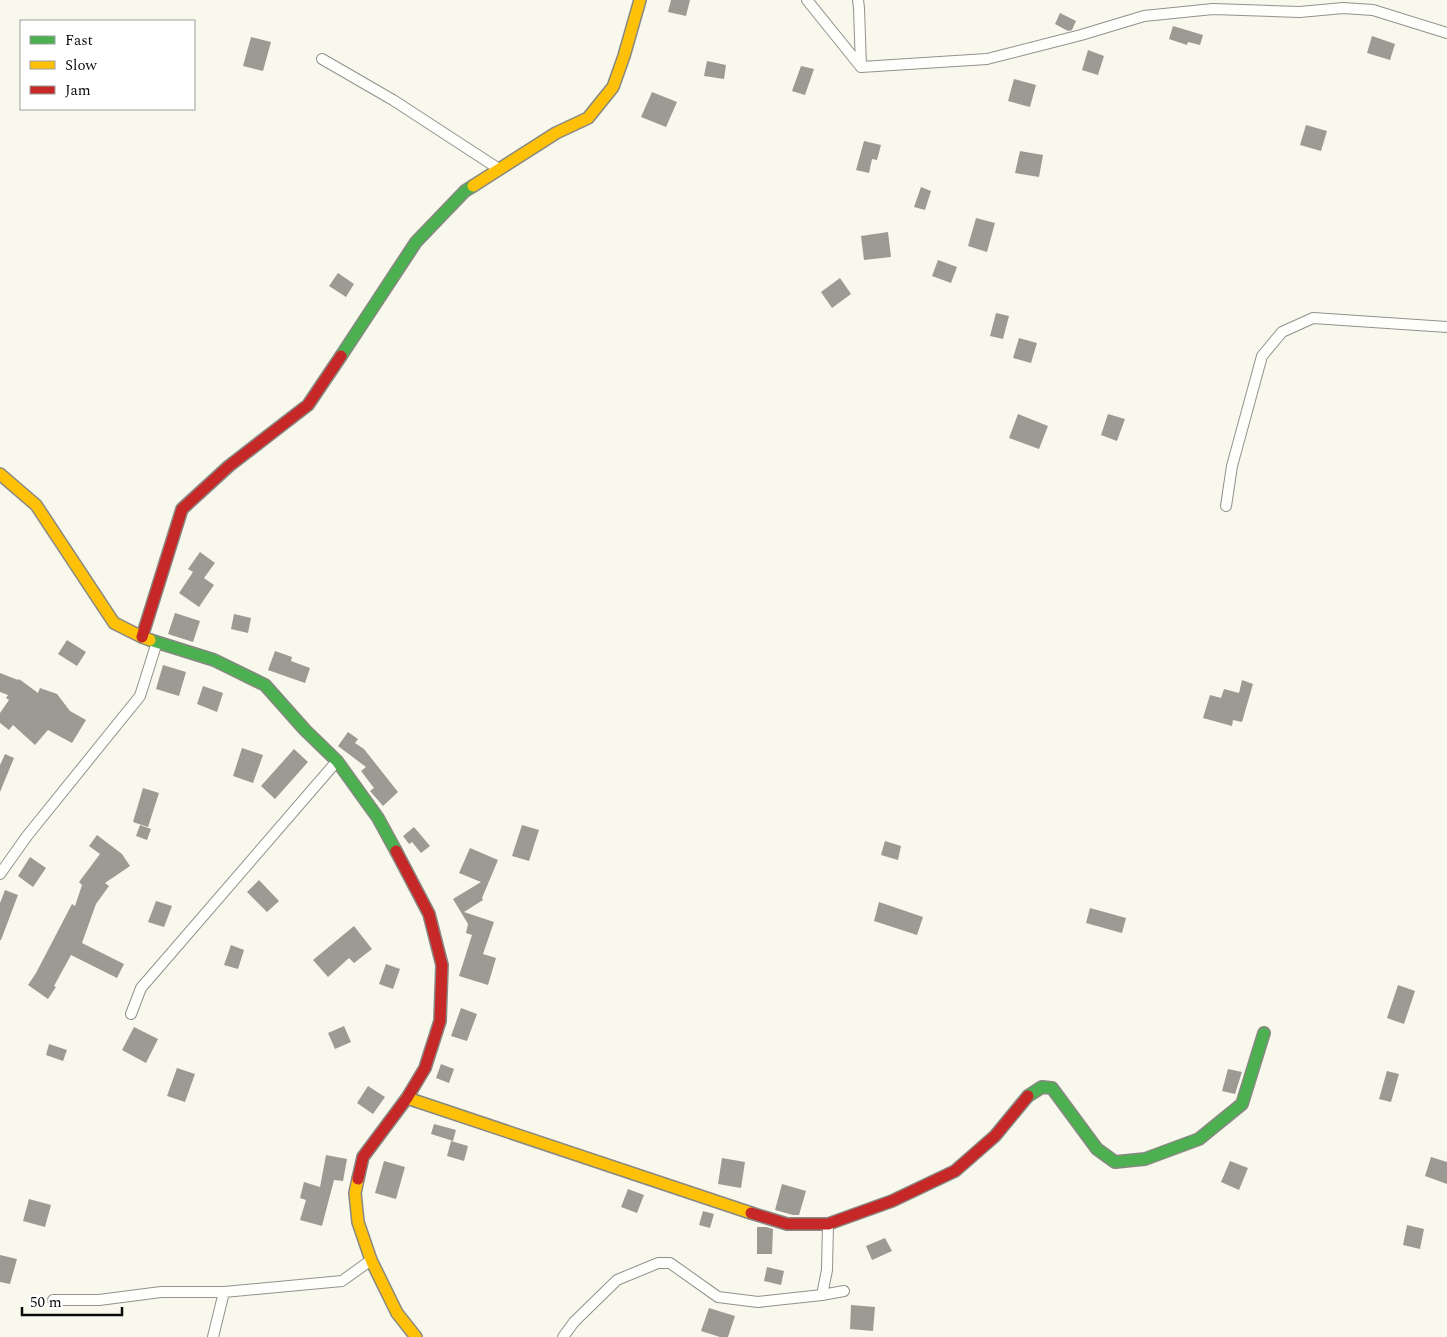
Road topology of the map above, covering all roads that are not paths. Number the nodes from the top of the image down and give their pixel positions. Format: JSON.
{"nodes":[{"id":1,"x":640,"y":0,"type":"edge"},
{"id":2,"x":806,"y":0,"type":"edge"},
{"id":3,"x":858,"y":0,"type":"edge"},
{"id":4,"x":1447,"y":33,"type":"edge"},
{"id":5,"x":322,"y":59,"type":"dead end"},
{"id":6,"x":861,"y":67,"type":"junction"},
{"id":7,"x":499,"y":169,"type":"junction"},
{"id":8,"x":1447,"y":327,"type":"edge"},
{"id":9,"x":0,"y":474,"type":"edge"},
{"id":10,"x":1226,"y":506,"type":"dead end"},
{"id":11,"x":142,"y":637,"type":"junction"},
{"id":12,"x":157,"y":642,"type":"junction"},
{"id":13,"x":337,"y":761,"type":"junction"},
{"id":14,"x":0,"y":874,"type":"edge"},
{"id":15,"x":131,"y":1014,"type":"dead end"},
{"id":16,"x":1264,"y":1032,"type":"dead end"},
{"id":17,"x":406,"y":1098,"type":"junction"},
{"id":18,"x":828,"y":1224,"type":"junction"},
{"id":19,"x":372,"y":1260,"type":"junction"},
{"id":20,"x":844,"y":1291,"type":"dead end"},
{"id":21,"x":224,"y":1292,"type":"junction"},
{"id":22,"x":822,"y":1295,"type":"junction"},
{"id":23,"x":53,"y":1300,"type":"dead end"},
{"id":24,"x":212,"y":1337,"type":"edge"},
{"id":25,"x":416,"y":1337,"type":"edge"},
{"id":26,"x":563,"y":1337,"type":"edge"}],
"edges":[{"from":1,"to":7,"type":"main road"},
{"from":2,"to":6,"type":"street"},
{"from":3,"to":6,"type":"street"},
{"from":4,"to":6,"type":"street"},
{"from":5,"to":7,"type":"street"},
{"from":7,"to":11,"type":"main road"},
{"from":8,"to":10,"type":"street"},
{"from":9,"to":11,"type":"main road"},
{"from":11,"to":12,"type":"main road"},
{"from":12,"to":13,"type":"main road"},
{"from":12,"to":14,"type":"street"},
{"from":13,"to":15,"type":"street"},
{"from":13,"to":17,"type":"main road"},
{"from":16,"to":18,"type":"main road"},
{"from":17,"to":18,"type":"main road"},
{"from":17,"to":19,"type":"main road"},
{"from":18,"to":22,"type":"street"},
{"from":19,"to":21,"type":"street"},
{"from":19,"to":25,"type":"main road"},
{"from":20,"to":22,"type":"street"},
{"from":21,"to":23,"type":"street"},
{"from":21,"to":24,"type":"street"},
{"from":22,"to":26,"type":"street"}]}
